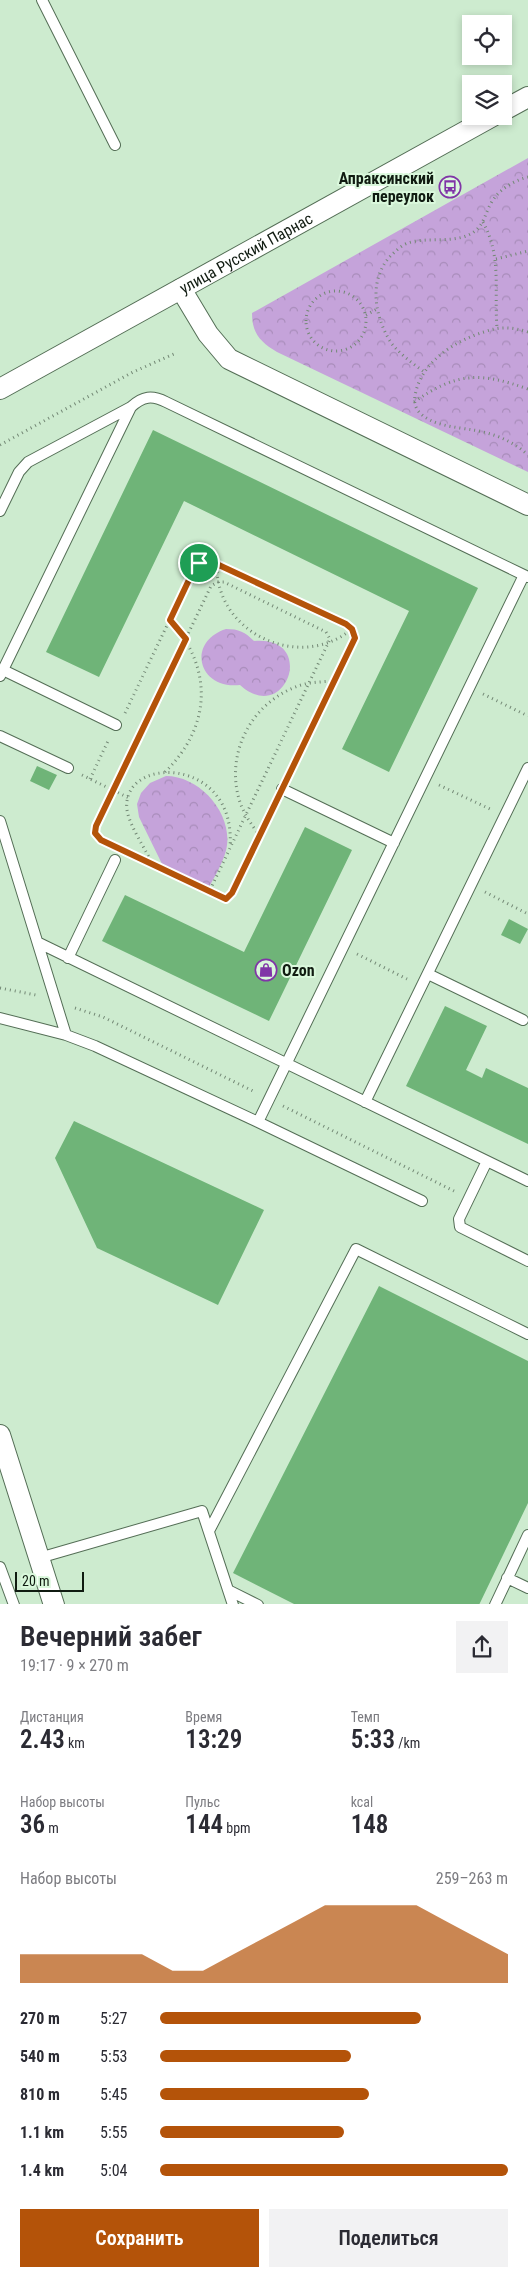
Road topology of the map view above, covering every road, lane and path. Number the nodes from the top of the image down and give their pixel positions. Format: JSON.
{"nodes":[{"id":1,"x":42,"y":0,"type":"edge"},
{"id":2,"x":528,"y":97,"type":"edge"},
{"id":3,"x":512,"y":106,"type":"edge"},
{"id":4,"x":477,"y":125,"type":"edge"},
{"id":5,"x":115,"y":145,"type":"dead end"},
{"id":6,"x":528,"y":177,"type":"edge"},
{"id":7,"x":483,"y":222,"type":"junction"},
{"id":8,"x":528,"y":251,"type":"edge"},
{"id":9,"x":496,"y":259,"type":"junction"},
{"id":10,"x":182,"y":289,"type":"junction"},
{"id":11,"x":377,"y":309,"type":"junction"},
{"id":12,"x":366,"y":315,"type":"junction"},
{"id":13,"x":497,"y":328,"type":"junction"},
{"id":14,"x":528,"y":332,"type":"edge"},
{"id":15,"x":174,"y":354,"type":"dead end"},
{"id":16,"x":423,"y":372,"type":"junction"},
{"id":17,"x":0,"y":389,"type":"edge"},
{"id":18,"x":528,"y":389,"type":"edge"},
{"id":19,"x":414,"y":402,"type":"junction"},
{"id":20,"x":131,"y":406,"type":"junction"},
{"id":21,"x":0,"y":445,"type":"edge"},
{"id":22,"x":528,"y":455,"type":"edge"},
{"id":23,"x":528,"y":505,"type":"edge"},
{"id":24,"x":0,"y":511,"type":"edge"},
{"id":25,"x":217,"y":562,"type":"junction"},
{"id":26,"x":526,"y":576,"type":"edge"},
{"id":27,"x":218,"y":582,"type":"junction"},
{"id":28,"x":170,"y":620,"type":"junction"},
{"id":29,"x":352,"y":629,"type":"junction"},
{"id":30,"x":186,"y":639,"type":"junction"},
{"id":31,"x":329,"y":642,"type":"junction"},
{"id":32,"x":1,"y":673,"type":"edge"},
{"id":33,"x":334,"y":681,"type":"junction"},
{"id":34,"x":310,"y":682,"type":"junction"},
{"id":35,"x":469,"y":688,"type":"junction"},
{"id":36,"x":528,"y":716,"type":"edge"},
{"id":37,"x":116,"y":725,"type":"junction"},
{"id":38,"x":0,"y":736,"type":"edge"},
{"id":39,"x":68,"y":768,"type":"joint"},
{"id":40,"x":528,"y":768,"type":"edge"},
{"id":41,"x":164,"y":772,"type":"junction"},
{"id":42,"x":425,"y":778,"type":"junction"},
{"id":43,"x":90,"y":779,"type":"junction"},
{"id":44,"x":282,"y":789,"type":"junction"},
{"id":45,"x":113,"y":790,"type":"junction"},
{"id":46,"x":128,"y":798,"type":"junction"},
{"id":47,"x":246,"y":816,"type":"junction"},
{"id":48,"x":504,"y":816,"type":"junction"},
{"id":49,"x":0,"y":821,"type":"edge"},
{"id":50,"x":260,"y":836,"type":"junction"},
{"id":51,"x":394,"y":843,"type":"junction"},
{"id":52,"x":114,"y":846,"type":"dead end"},
{"id":53,"x":230,"y":850,"type":"junction"},
{"id":54,"x":129,"y":854,"type":"dead end"},
{"id":55,"x":115,"y":860,"type":"dead end"},
{"id":56,"x":154,"y":866,"type":"junction"},
{"id":57,"x":471,"y":886,"type":"junction"},
{"id":58,"x":209,"y":892,"type":"junction"},
{"id":59,"x":528,"y":914,"type":"edge"},
{"id":60,"x":39,"y":943,"type":"junction"},
{"id":61,"x":343,"y":948,"type":"junction"},
{"id":62,"x":68,"y":958,"type":"junction"},
{"id":63,"x":428,"y":974,"type":"junction"},
{"id":64,"x":422,"y":986,"type":"junction"},
{"id":65,"x":0,"y":988,"type":"edge"},
{"id":66,"x":57,"y":1002,"type":"junction"},
{"id":67,"x":0,"y":1018,"type":"edge"},
{"id":68,"x":523,"y":1020,"type":"dead end"},
{"id":69,"x":66,"y":1035,"type":"junction"},
{"id":70,"x":286,"y":1064,"type":"junction"},
{"id":71,"x":269,"y":1099,"type":"junction"},
{"id":72,"x":366,"y":1102,"type":"junction"},
{"id":73,"x":258,"y":1122,"type":"junction"},
{"id":74,"x":487,"y":1161,"type":"junction"},
{"id":75,"x":528,"y":1181,"type":"edge"},
{"id":76,"x":469,"y":1198,"type":"junction"},
{"id":77,"x":422,"y":1201,"type":"dead end"},
{"id":78,"x":528,"y":1261,"type":"edge"},
{"id":79,"x":528,"y":1334,"type":"edge"},
{"id":80,"x":0,"y":1435,"type":"edge"},
{"id":81,"x":209,"y":1532,"type":"junction"},
{"id":82,"x":528,"y":1535,"type":"edge"},
{"id":83,"x":39,"y":1558,"type":"junction"},
{"id":84,"x":0,"y":1567,"type":"edge"},
{"id":85,"x":507,"y":1578,"type":"junction"},
{"id":86,"x":528,"y":1588,"type":"edge"},
{"id":87,"x":228,"y":1590,"type":"junction"},
{"id":88,"x":14,"y":1604,"type":"edge"},
{"id":89,"x":54,"y":1604,"type":"edge"},
{"id":90,"x":233,"y":1604,"type":"edge"},
{"id":91,"x":258,"y":1604,"type":"edge"},
{"id":92,"x":495,"y":1604,"type":"edge"}],
"edges":[{"from":1,"to":5,"type":"lane"},
{"from":2,"to":3,"type":"street"},
{"from":4,"to":10,"type":"street","name":"улица Русский Парнас"},
{"from":6,"to":7,"type":"path"},
{"from":7,"to":9,"type":"path"},
{"from":7,"to":11,"type":"path"},
{"from":8,"to":9,"type":"path"},
{"from":9,"to":13,"type":"path"},
{"from":10,"to":17,"type":"street","name":"улица Русский Парнас"},
{"from":10,"to":23,"type":"street"},
{"from":11,"to":12,"type":"path"},
{"from":11,"to":16,"type":"path"},
{"from":12,"to":12,"type":"path"},
{"from":13,"to":14,"type":"path"},
{"from":13,"to":16,"type":"path"},
{"from":15,"to":21,"type":"path"},
{"from":16,"to":19,"type":"path"},
{"from":18,"to":19,"type":"path"},
{"from":19,"to":22,"type":"path"},
{"from":20,"to":24,"type":"lane"},
{"from":20,"to":26,"type":"lane"},
{"from":20,"to":32,"type":"lane"},
{"from":25,"to":27,"type":"path"},
{"from":25,"to":28,"type":"path"},
{"from":25,"to":29,"type":"path"},
{"from":26,"to":35,"type":"lane"},
{"from":27,"to":30,"type":"path"},
{"from":27,"to":31,"type":"path"},
{"from":27,"to":31,"type":"path"},
{"from":28,"to":30,"type":"path"},
{"from":28,"to":37,"type":"path"},
{"from":29,"to":31,"type":"path"},
{"from":29,"to":33,"type":"path"},
{"from":30,"to":41,"type":"path"},
{"from":30,"to":45,"type":"path"},
{"from":31,"to":34,"type":"path"},
{"from":32,"to":37,"type":"lane"},
{"from":33,"to":34,"type":"path"},
{"from":33,"to":44,"type":"path"},
{"from":34,"to":47,"type":"path"},
{"from":34,"to":47,"type":"path"},
{"from":35,"to":36,"type":"path"},
{"from":35,"to":42,"type":"lane"},
{"from":37,"to":43,"type":"path"},
{"from":38,"to":39,"type":"lane"},
{"from":39,"to":43,"type":"path"},
{"from":40,"to":48,"type":"lane"},
{"from":41,"to":46,"type":"path"},
{"from":41,"to":53,"type":"path"},
{"from":42,"to":48,"type":"path"},
{"from":42,"to":51,"type":"lane"},
{"from":43,"to":45,"type":"path"},
{"from":44,"to":50,"type":"path"},
{"from":44,"to":51,"type":"lane"},
{"from":45,"to":46,"type":"path"},
{"from":45,"to":52,"type":"path"},
{"from":46,"to":56,"type":"path"},
{"from":47,"to":50,"type":"path"},
{"from":47,"to":53,"type":"path"},
{"from":48,"to":57,"type":"lane"},
{"from":49,"to":60,"type":"lane"},
{"from":50,"to":58,"type":"path"},
{"from":51,"to":61,"type":"lane"},
{"from":53,"to":58,"type":"path"},
{"from":54,"to":56,"type":"path"},
{"from":55,"to":62,"type":"lane"},
{"from":56,"to":58,"type":"path"},
{"from":57,"to":59,"type":"path"},
{"from":57,"to":63,"type":"lane"},
{"from":60,"to":62,"type":"lane"},
{"from":60,"to":66,"type":"lane"},
{"from":61,"to":64,"type":"path"},
{"from":61,"to":70,"type":"lane"},
{"from":62,"to":70,"type":"lane"},
{"from":63,"to":64,"type":"lane"},
{"from":63,"to":68,"type":"lane"},
{"from":64,"to":72,"type":"lane"},
{"from":65,"to":66,"type":"path"},
{"from":66,"to":69,"type":"lane"},
{"from":66,"to":71,"type":"path"},
{"from":67,"to":69,"type":"lane"},
{"from":69,"to":73,"type":"lane"},
{"from":70,"to":71,"type":"lane"},
{"from":70,"to":72,"type":"lane"},
{"from":71,"to":73,"type":"lane"},
{"from":71,"to":76,"type":"path"},
{"from":72,"to":74,"type":"lane"},
{"from":73,"to":77,"type":"lane"},
{"from":74,"to":75,"type":"lane"},
{"from":74,"to":76,"type":"lane"},
{"from":76,"to":78,"type":"lane"},
{"from":79,"to":81,"type":"lane"},
{"from":80,"to":83,"type":"street"},
{"from":81,"to":83,"type":"lane"},
{"from":81,"to":87,"type":"lane"},
{"from":82,"to":85,"type":"lane"},
{"from":83,"to":89,"type":"street"},
{"from":84,"to":88,"type":"lane"},
{"from":85,"to":86,"type":"lane"},
{"from":85,"to":92,"type":"lane"},
{"from":87,"to":90,"type":"lane"},
{"from":87,"to":91,"type":"lane"}]}
